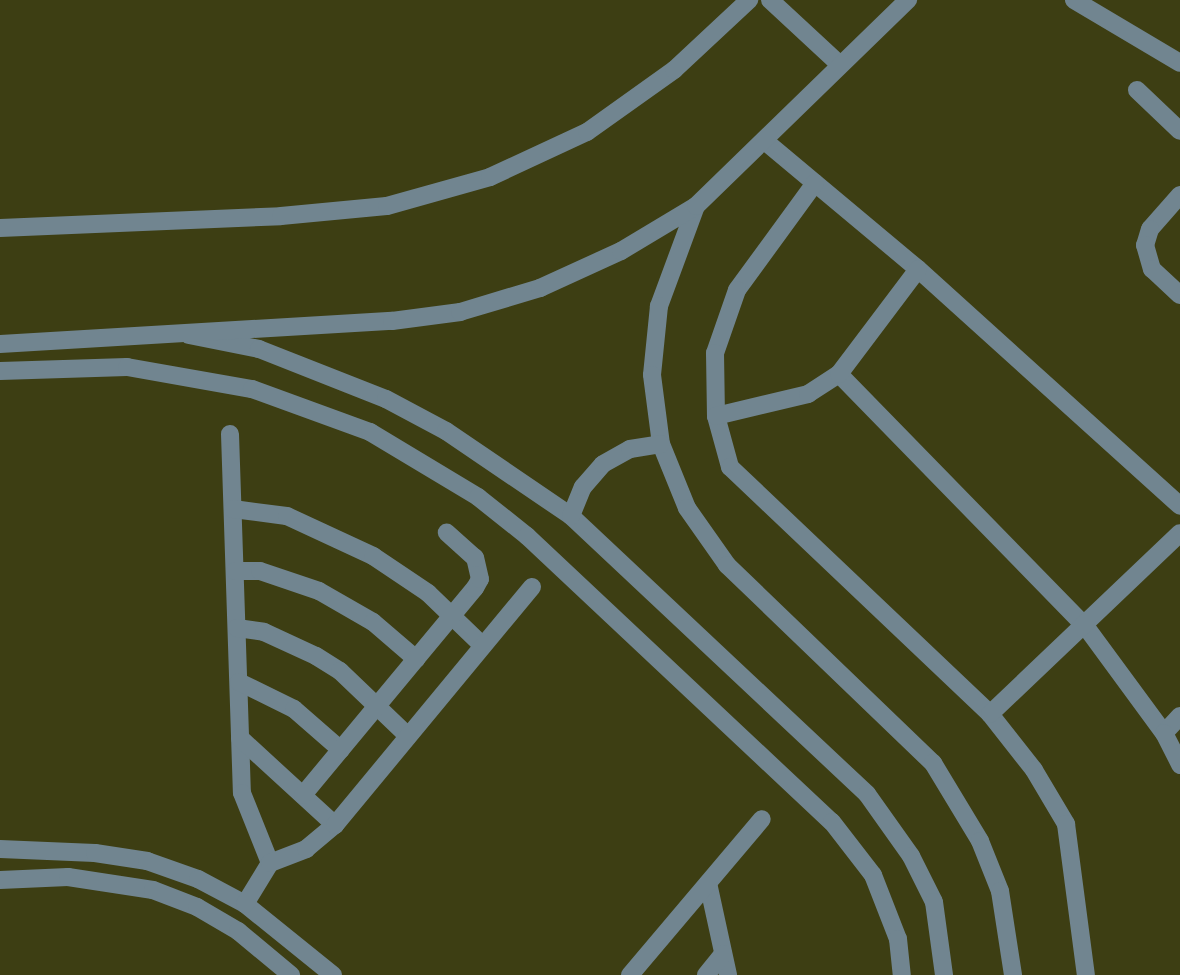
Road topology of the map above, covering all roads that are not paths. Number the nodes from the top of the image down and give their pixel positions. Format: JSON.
{"nodes":[{"id":1,"x":749,"y":0,"type":"edge"},
{"id":2,"x":770,"y":0,"type":"edge"},
{"id":3,"x":908,"y":0,"type":"edge"},
{"id":4,"x":1074,"y":0,"type":"edge"},
{"id":5,"x":839,"y":64,"type":"junction"},
{"id":6,"x":1180,"y":64,"type":"edge"},
{"id":7,"x":1137,"y":90,"type":"dead end"},
{"id":8,"x":1180,"y":131,"type":"edge"},
{"id":9,"x":766,"y":142,"type":"junction"},
{"id":10,"x":815,"y":183,"type":"junction"},
{"id":11,"x":1180,"y":195,"type":"edge"},
{"id":12,"x":696,"y":206,"type":"junction"},
{"id":13,"x":0,"y":228,"type":"edge"},
{"id":14,"x":918,"y":269,"type":"junction"},
{"id":15,"x":1180,"y":295,"type":"edge"},
{"id":16,"x":189,"y":335,"type":"junction"},
{"id":17,"x":0,"y":344,"type":"edge"},
{"id":18,"x":0,"y":372,"type":"edge"},
{"id":19,"x":839,"y":374,"type":"junction"},
{"id":20,"x":716,"y":415,"type":"junction"},
{"id":21,"x":230,"y":434,"type":"dead end"},
{"id":22,"x":661,"y":444,"type":"junction"},
{"id":23,"x":1180,"y":506,"type":"edge"},
{"id":24,"x":233,"y":509,"type":"junction"},
{"id":25,"x":571,"y":516,"type":"junction"},
{"id":26,"x":447,"y":533,"type":"dead end"},
{"id":27,"x":1180,"y":533,"type":"edge"},
{"id":28,"x":235,"y":571,"type":"junction"},
{"id":29,"x":532,"y":587,"type":"dead end"},
{"id":30,"x":452,"y":616,"type":"junction"},
{"id":31,"x":1086,"y":627,"type":"junction"},
{"id":32,"x":237,"y":628,"type":"junction"},
{"id":33,"x":484,"y":646,"type":"junction"},
{"id":34,"x":416,"y":659,"type":"junction"},
{"id":35,"x":239,"y":682,"type":"junction"},
{"id":36,"x":377,"y":706,"type":"junction"},
{"id":37,"x":990,"y":714,"type":"junction"},
{"id":38,"x":1180,"y":716,"type":"edge"},
{"id":39,"x":1164,"y":733,"type":"junction"},
{"id":40,"x":408,"y":736,"type":"junction"},
{"id":41,"x":240,"y":738,"type":"junction"},
{"id":42,"x":341,"y":750,"type":"junction"},
{"id":43,"x":1180,"y":765,"type":"edge"},
{"id":44,"x":303,"y":795,"type":"junction"},
{"id":45,"x":762,"y":819,"type":"dead end"},
{"id":46,"x":335,"y":825,"type":"junction"},
{"id":47,"x":0,"y":849,"type":"edge"},
{"id":48,"x":270,"y":863,"type":"junction"},
{"id":49,"x":0,"y":880,"type":"edge"},
{"id":50,"x":708,"y":883,"type":"junction"},
{"id":51,"x":245,"y":904,"type":"junction"},
{"id":52,"x":723,"y":954,"type":"junction"},
{"id":53,"x":291,"y":975,"type":"edge"},
{"id":54,"x":333,"y":975,"type":"edge"},
{"id":55,"x":630,"y":975,"type":"edge"},
{"id":56,"x":706,"y":975,"type":"edge"},
{"id":57,"x":728,"y":975,"type":"edge"},
{"id":58,"x":902,"y":975,"type":"edge"},
{"id":59,"x":944,"y":975,"type":"edge"},
{"id":60,"x":1013,"y":975,"type":"edge"},
{"id":61,"x":1087,"y":975,"type":"edge"}],
"edges":[{"from":1,"to":13,"type":"street"},
{"from":2,"to":5,"type":"street"},
{"from":3,"to":5,"type":"street"},
{"from":4,"to":6,"type":"street"},
{"from":5,"to":9,"type":"street"},
{"from":7,"to":8,"type":"street"},
{"from":9,"to":10,"type":"street"},
{"from":9,"to":12,"type":"street"},
{"from":10,"to":14,"type":"street"},
{"from":10,"to":20,"type":"street"},
{"from":11,"to":15,"type":"street"},
{"from":12,"to":16,"type":"street"},
{"from":12,"to":22,"type":"street"},
{"from":14,"to":19,"type":"street"},
{"from":14,"to":23,"type":"street"},
{"from":16,"to":17,"type":"street"},
{"from":16,"to":25,"type":"street"},
{"from":18,"to":58,"type":"street"},
{"from":19,"to":20,"type":"street"},
{"from":19,"to":31,"type":"street"},
{"from":20,"to":37,"type":"street"},
{"from":21,"to":24,"type":"street"},
{"from":22,"to":25,"type":"street"},
{"from":22,"to":60,"type":"street"},
{"from":24,"to":28,"type":"street"},
{"from":24,"to":30,"type":"street"},
{"from":25,"to":59,"type":"street"},
{"from":26,"to":30,"type":"street"},
{"from":27,"to":31,"type":"street"},
{"from":28,"to":32,"type":"street"},
{"from":28,"to":34,"type":"street"},
{"from":29,"to":33,"type":"street"},
{"from":30,"to":33,"type":"street"},
{"from":30,"to":34,"type":"street"},
{"from":31,"to":37,"type":"street"},
{"from":31,"to":39,"type":"street"},
{"from":32,"to":35,"type":"street"},
{"from":32,"to":36,"type":"street"},
{"from":33,"to":40,"type":"street"},
{"from":34,"to":36,"type":"street"},
{"from":35,"to":41,"type":"street"},
{"from":35,"to":42,"type":"street"},
{"from":36,"to":40,"type":"street"},
{"from":36,"to":42,"type":"street"},
{"from":37,"to":61,"type":"street"},
{"from":38,"to":39,"type":"street"},
{"from":39,"to":43,"type":"street"},
{"from":40,"to":46,"type":"street"},
{"from":41,"to":44,"type":"street"},
{"from":41,"to":48,"type":"street"},
{"from":42,"to":44,"type":"street"},
{"from":44,"to":46,"type":"street"},
{"from":45,"to":50,"type":"street"},
{"from":46,"to":48,"type":"street"},
{"from":47,"to":51,"type":"street"},
{"from":48,"to":51,"type":"street"},
{"from":49,"to":53,"type":"street"},
{"from":50,"to":52,"type":"street"},
{"from":50,"to":55,"type":"street"},
{"from":51,"to":54,"type":"street"},
{"from":52,"to":56,"type":"street"},
{"from":52,"to":57,"type":"street"}]}
